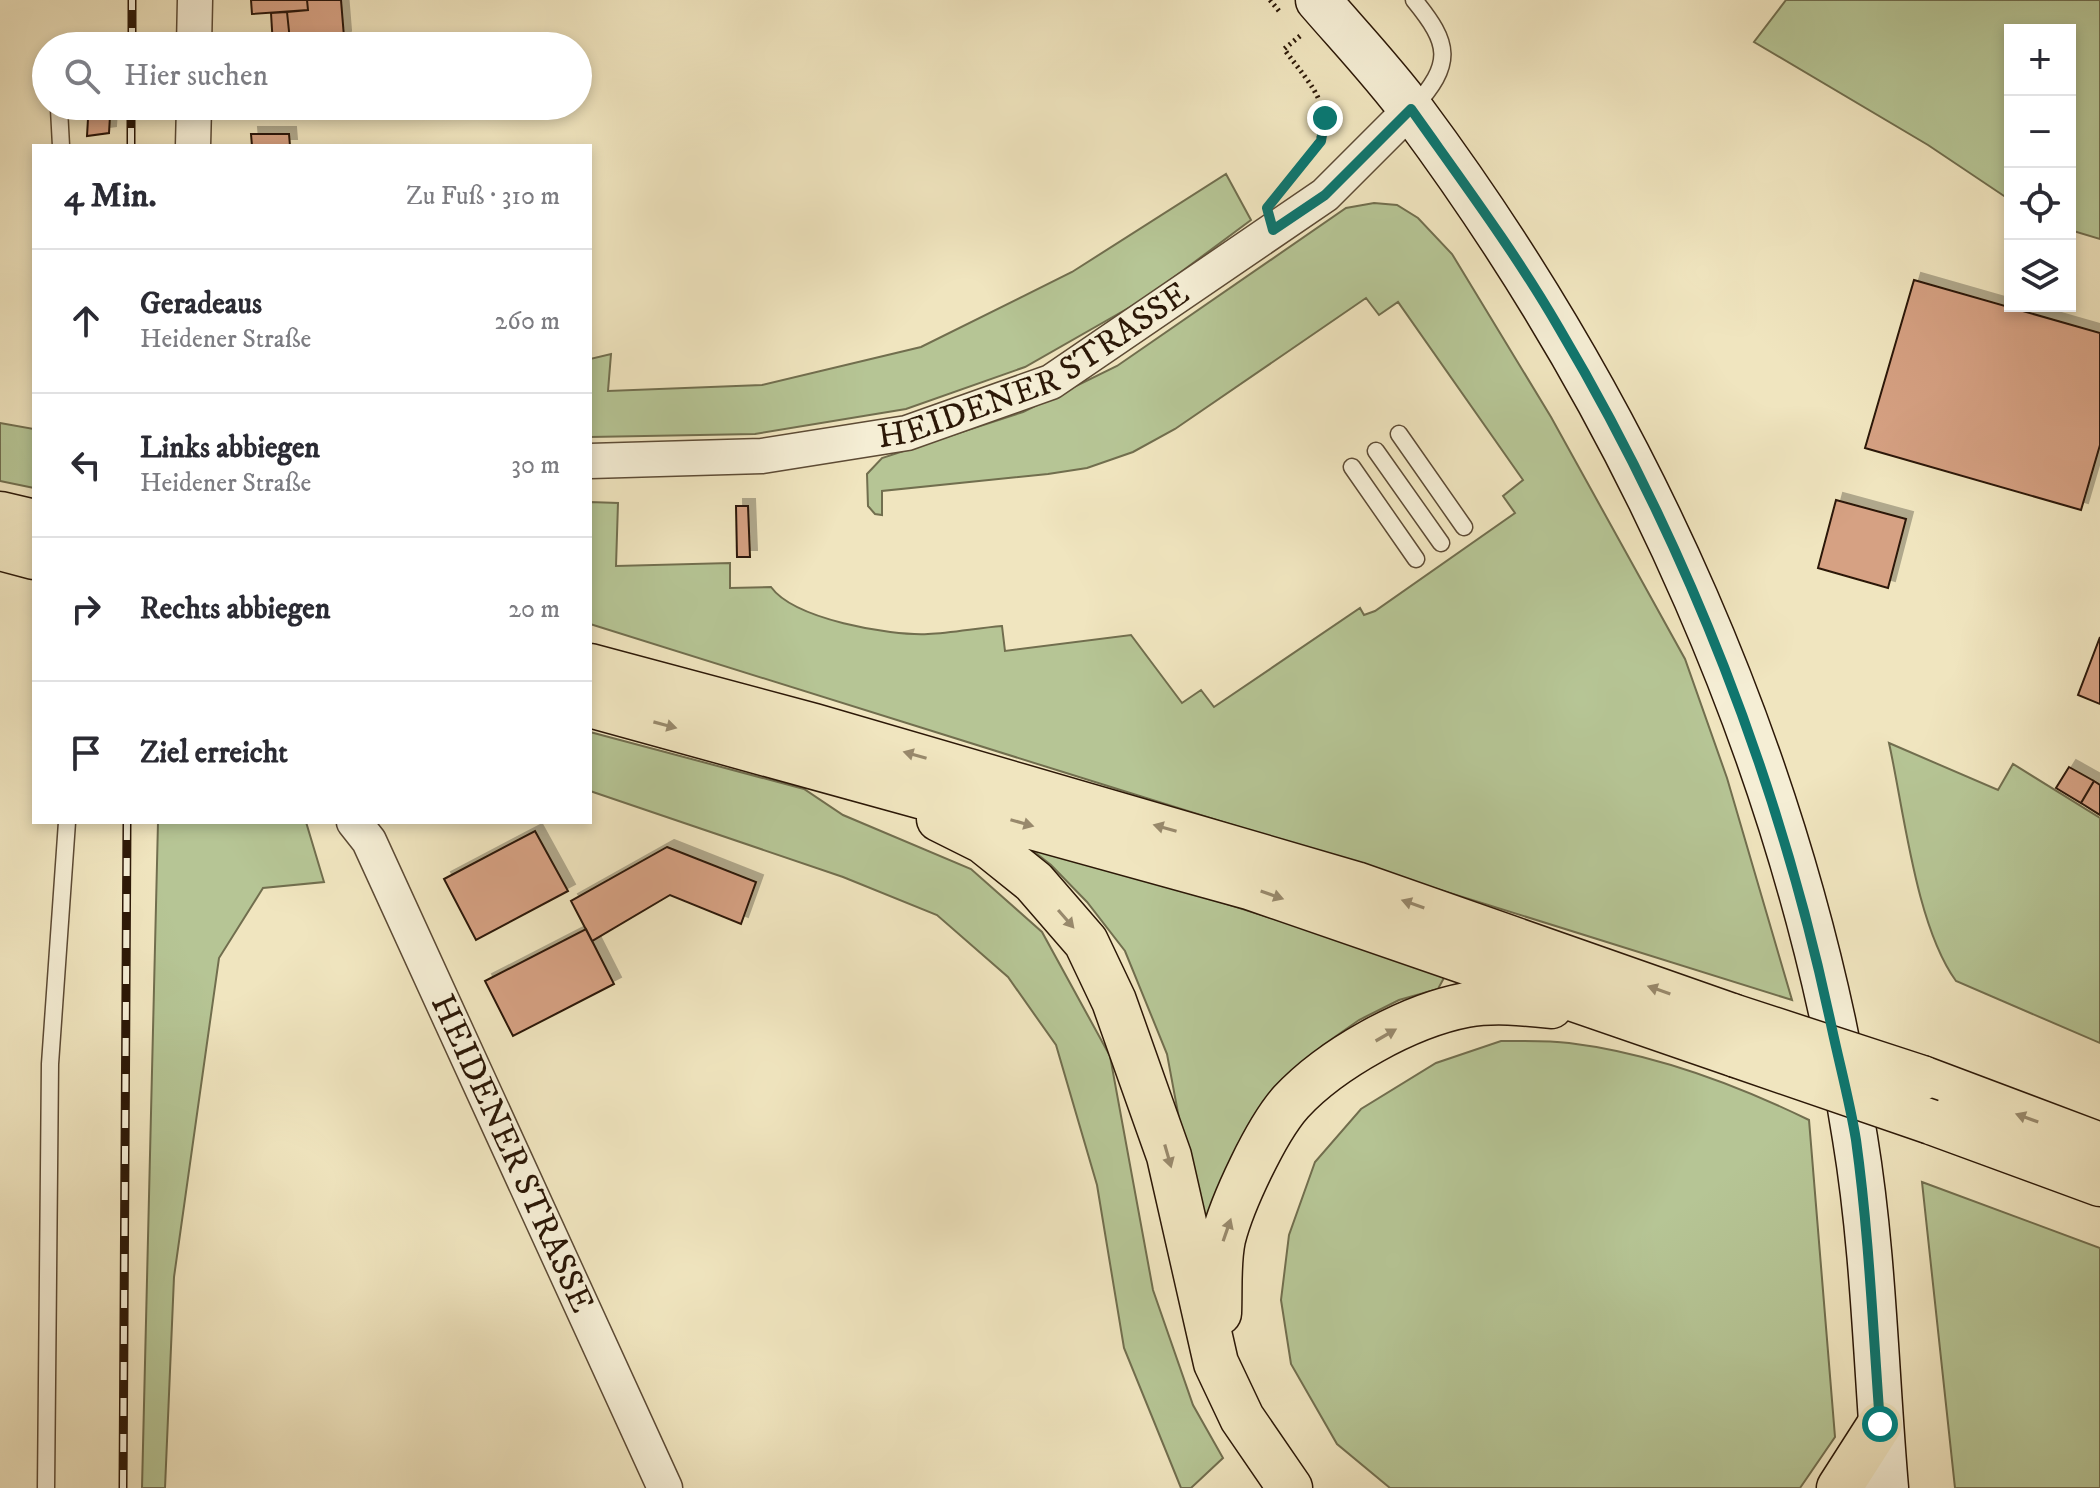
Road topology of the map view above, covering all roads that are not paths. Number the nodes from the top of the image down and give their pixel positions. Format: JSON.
{"nodes":[{"id":1,"x":195,"y":0,"type":"edge"},
{"id":2,"x":1414,"y":0,"type":"edge"},
{"id":3,"x":1323,"y":6,"type":"edge"},
{"id":4,"x":194,"y":32,"type":"edge"},
{"id":5,"x":1411,"y":109,"type":"junction"},
{"id":6,"x":60,"y":120,"type":"edge"},
{"id":7,"x":194,"y":120,"type":"edge"},
{"id":8,"x":61,"y":144,"type":"edge"},
{"id":9,"x":193,"y":144,"type":"edge"},
{"id":10,"x":1399,"y":434,"type":"dead end"},
{"id":11,"x":1376,"y":451,"type":"dead end"},
{"id":12,"x":592,"y":461,"type":"edge"},
{"id":13,"x":1352,"y":467,"type":"dead end"},
{"id":14,"x":0,"y":514,"type":"edge"},
{"id":15,"x":32,"y":522,"type":"edge"},
{"id":16,"x":1464,"y":527,"type":"dead end"},
{"id":17,"x":1441,"y":543,"type":"dead end"},
{"id":18,"x":0,"y":548,"type":"edge"},
{"id":19,"x":32,"y":556,"type":"edge"},
{"id":20,"x":1416,"y":559,"type":"dead end"},
{"id":21,"x":592,"y":667,"type":"edge"},
{"id":22,"x":592,"y":706,"type":"edge"},
{"id":23,"x":812,"y":765,"type":"junction"},
{"id":24,"x":67,"y":824,"type":"edge"},
{"id":25,"x":356,"y":824,"type":"edge"},
{"id":26,"x":1734,"y":1036,"type":"junction"},
{"id":27,"x":2100,"y":1145,"type":"edge"},
{"id":28,"x":2100,"y":1184,"type":"edge"},
{"id":29,"x":1216,"y":1363,"type":"junction"},
{"id":30,"x":1880,"y":1424,"type":"junction"},
{"id":31,"x":46,"y":1488,"type":"edge"},
{"id":32,"x":665,"y":1488,"type":"edge"},
{"id":33,"x":1290,"y":1488,"type":"edge"},
{"id":34,"x":1839,"y":1488,"type":"edge"},
{"id":35,"x":1886,"y":1488,"type":"edge"}],
"edges":[{"from":1,"to":4,"type":"street"},
{"from":2,"to":5,"type":"lane"},
{"from":3,"to":5,"type":"main road"},
{"from":5,"to":12,"type":"street","name":"HEIDENER STRASSE"},
{"from":5,"to":30,"type":"main road"},
{"from":6,"to":8,"type":"lane"},
{"from":7,"to":9,"type":"street"},
{"from":10,"to":16,"type":"lane"},
{"from":11,"to":17,"type":"lane"},
{"from":13,"to":20,"type":"lane"},
{"from":14,"to":15,"type":"highway"},
{"from":18,"to":19,"type":"highway"},
{"from":26,"to":21,"type":"highway","one_way":true},
{"from":22,"to":23,"type":"highway","one_way":true},
{"from":23,"to":26,"type":"highway","one_way":true},
{"from":23,"to":29,"type":"highway","one_way":true},
{"from":24,"to":31,"type":"lane"},
{"from":25,"to":32,"type":"street","name":"HEIDENER STRASSE"},
{"from":27,"to":26,"type":"highway","one_way":true,"bridge":true},
{"from":26,"to":28,"type":"highway","bridge":true},
{"from":29,"to":26,"type":"highway","one_way":true},
{"from":29,"to":33,"type":"highway"},
{"from":30,"to":34,"type":"highway"},
{"from":30,"to":35,"type":"main road"}]}
